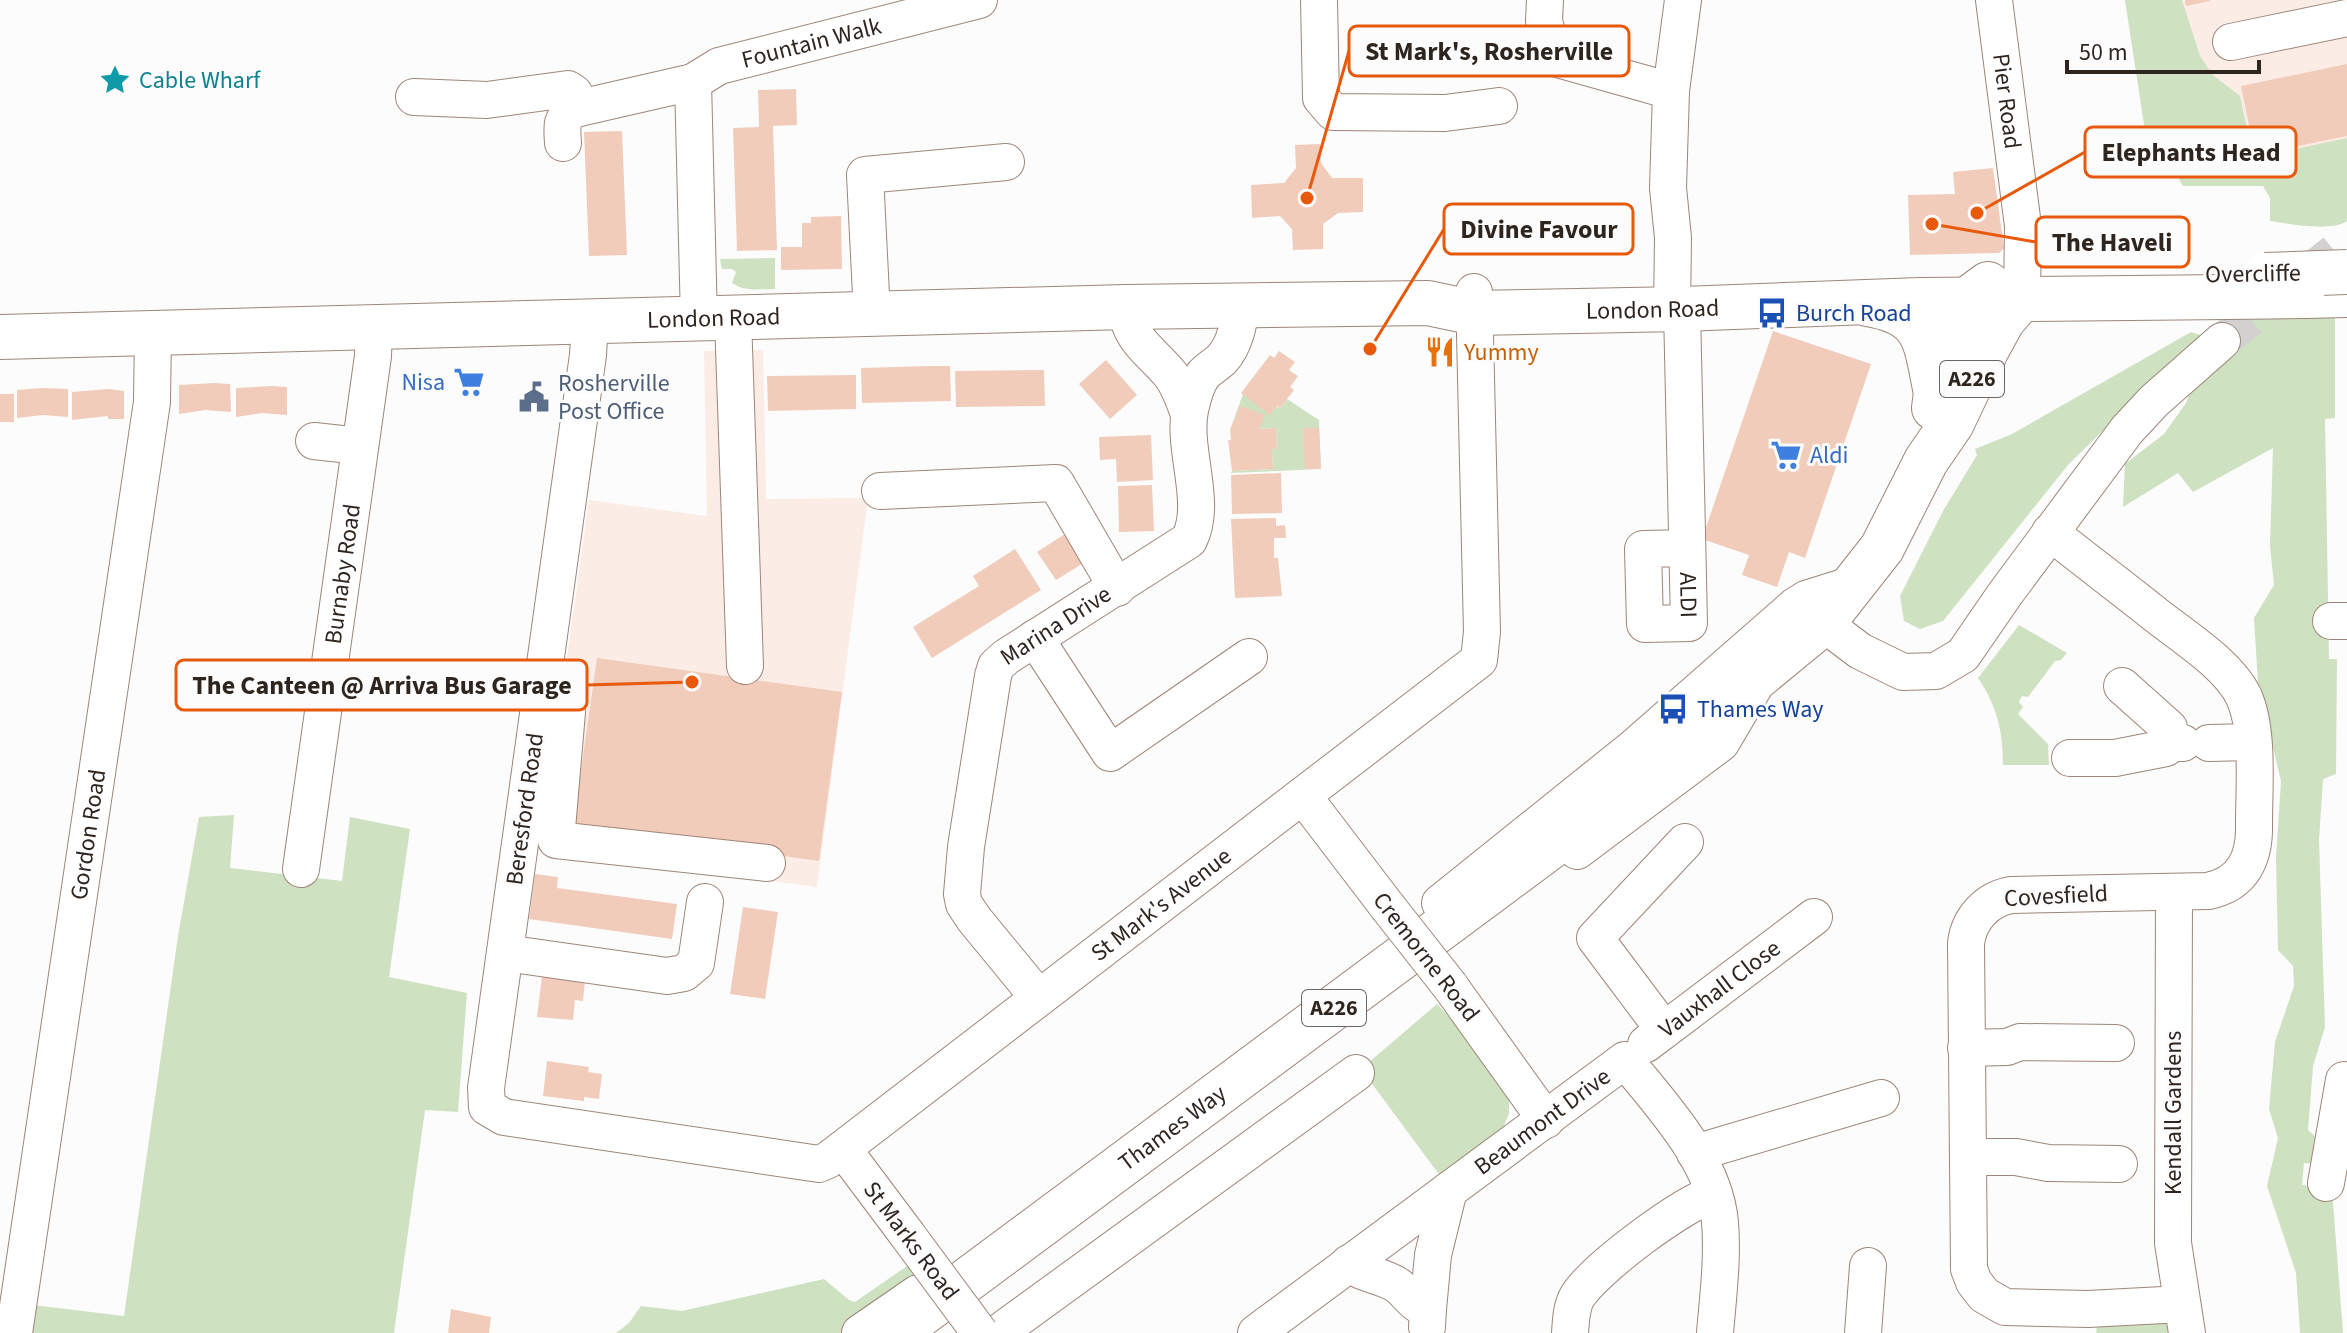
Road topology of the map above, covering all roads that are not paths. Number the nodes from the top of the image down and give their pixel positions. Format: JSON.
{"nodes":[{"id":1,"x":979,"y":0,"type":"edge"},
{"id":2,"x":1319,"y":0,"type":"edge"},
{"id":3,"x":1545,"y":0,"type":"edge"},
{"id":4,"x":1683,"y":0,"type":"edge"},
{"id":5,"x":1994,"y":0,"type":"edge"},
{"id":6,"x":2347,"y":18,"type":"edge"},
{"id":7,"x":2231,"y":42,"type":"dead end"},
{"id":8,"x":693,"y":82,"type":"junction"},
{"id":9,"x":1671,"y":91,"type":"junction"},
{"id":10,"x":414,"y":97,"type":"dead end"},
{"id":11,"x":1499,"y":106,"type":"dead end"},
{"id":12,"x":579,"y":108,"type":"junction"},
{"id":13,"x":563,"y":143,"type":"dead end"},
{"id":14,"x":1006,"y":162,"type":"dead end"},
{"id":15,"x":2347,"y":272,"type":"edge"},
{"id":16,"x":1999,"y":284,"type":"junction"},
{"id":17,"x":2160,"y":287,"type":"junction"},
{"id":18,"x":2347,"y":295,"type":"edge"},
{"id":19,"x":1675,"y":301,"type":"junction"},
{"id":20,"x":1475,"y":302,"type":"junction"},
{"id":21,"x":1860,"y":303,"type":"junction"},
{"id":22,"x":1240,"y":306,"type":"junction"},
{"id":23,"x":1126,"y":307,"type":"junction"},
{"id":24,"x":872,"y":315,"type":"junction"},
{"id":25,"x":716,"y":319,"type":"junction"},
{"id":26,"x":590,"y":322,"type":"junction"},
{"id":27,"x":374,"y":328,"type":"junction"},
{"id":28,"x":153,"y":333,"type":"junction"},
{"id":29,"x":0,"y":337,"type":"edge"},
{"id":30,"x":2222,"y":341,"type":"tunnel mouth"},
{"id":31,"x":1936,"y":393,"type":"junction"},
{"id":32,"x":1189,"y":414,"type":"junction"},
{"id":33,"x":314,"y":441,"type":"dead end"},
{"id":34,"x":360,"y":446,"type":"junction"},
{"id":35,"x":1926,"y":461,"type":"junction"},
{"id":36,"x":880,"y":491,"type":"dead end"},
{"id":37,"x":2050,"y":532,"type":"junction"},
{"id":38,"x":1687,"y":548,"type":"dead end"},
{"id":39,"x":1854,"y":584,"type":"junction"},
{"id":40,"x":1117,"y":588,"type":"junction"},
{"id":41,"x":1823,"y":623,"type":"junction"},
{"id":42,"x":1035,"y":638,"type":"junction"},
{"id":43,"x":1249,"y":657,"type":"dead end"},
{"id":44,"x":745,"y":666,"type":"dead end"},
{"id":45,"x":1763,"y":672,"type":"junction"},
{"id":46,"x":2122,"y":686,"type":"dead end"},
{"id":47,"x":567,"y":712,"type":"dead end"},
{"id":48,"x":2188,"y":742,"type":"junction"},
{"id":49,"x":2252,"y":742,"type":"junction"},
{"id":50,"x":2070,"y":758,"type":"dead end"},
{"id":51,"x":1303,"y":796,"type":"junction"},
{"id":52,"x":540,"y":828,"type":"junction"},
{"id":53,"x":1685,"y":842,"type":"dead end"},
{"id":54,"x":767,"y":863,"type":"dead end"},
{"id":55,"x":301,"y":869,"type":"dead end"},
{"id":56,"x":2174,"y":892,"type":"junction"},
{"id":57,"x":705,"y":902,"type":"dead end"},
{"id":58,"x":1815,"y":918,"type":"dead end"},
{"id":59,"x":505,"y":953,"type":"junction"},
{"id":60,"x":1038,"y":997,"type":"junction"},
{"id":61,"x":1664,"y":1030,"type":"junction"},
{"id":62,"x":2116,"y":1043,"type":"dead end"},
{"id":63,"x":1966,"y":1048,"type":"junction"},
{"id":64,"x":1625,"y":1060,"type":"junction"},
{"id":65,"x":1356,"y":1073,"type":"dead end"},
{"id":66,"x":2344,"y":1080,"type":"dead end"},
{"id":67,"x":1881,"y":1098,"type":"dead end"},
{"id":68,"x":487,"y":1107,"type":"joint"},
{"id":69,"x":1546,"y":1120,"type":"junction"},
{"id":70,"x":2342,"y":1121,"type":"edge"},
{"id":71,"x":843,"y":1149,"type":"junction"},
{"id":72,"x":1695,"y":1153,"type":"junction"},
{"id":73,"x":1968,"y":1157,"type":"junction"},
{"id":74,"x":2119,"y":1164,"type":"dead end"},
{"id":75,"x":2326,"y":1183,"type":"dead end"},
{"id":76,"x":1449,"y":1190,"type":"junction"},
{"id":77,"x":1714,"y":1194,"type":"junction"},
{"id":78,"x":15,"y":1213,"type":"edge"},
{"id":79,"x":1349,"y":1263,"type":"junction"},
{"id":80,"x":1868,"y":1266,"type":"dead end"},
{"id":81,"x":2184,"y":1319,"type":"edge"},
{"id":82,"x":1428,"y":1321,"type":"edge"},
{"id":83,"x":14,"y":1333,"type":"edge"},
{"id":84,"x":860,"y":1333,"type":"edge"},
{"id":85,"x":896,"y":1333,"type":"edge"},
{"id":86,"x":930,"y":1333,"type":"edge"},
{"id":87,"x":980,"y":1333,"type":"edge"},
{"id":88,"x":998,"y":1333,"type":"edge"},
{"id":89,"x":1256,"y":1333,"type":"edge"},
{"id":90,"x":1570,"y":1333,"type":"edge"},
{"id":91,"x":1715,"y":1333,"type":"edge"},
{"id":92,"x":1863,"y":1333,"type":"edge"}],
"edges":[{"from":1,"to":8,"type":"street","name":"Fountain Walk"},
{"from":2,"to":11,"type":"street"},
{"from":3,"to":9,"type":"street"},
{"from":4,"to":9,"type":"street"},
{"from":5,"to":16,"type":"street","name":"Pier Road"},
{"from":6,"to":7,"type":"street"},
{"from":8,"to":12,"type":"street","name":"Fountain Walk"},
{"from":8,"to":25,"type":"street"},
{"from":9,"to":19,"type":"street"},
{"from":10,"to":12,"type":"street"},
{"from":12,"to":13,"type":"street"},
{"from":14,"to":24,"type":"street"},
{"from":15,"to":17,"type":"main road","name":"Overcliffe","bridge":true},
{"from":16,"to":17,"type":"main road","name":"London Road"},
{"from":16,"to":19,"type":"main road","name":"London Road"},
{"from":16,"to":21,"type":"main road","name":"London Road"},
{"from":16,"to":31,"type":"main road","name":"Thames Way","number":"A226"},
{"from":16,"to":35,"type":"main road","name":"Thames Way","number":"A226"},
{"from":17,"to":18,"type":"main road","name":"Overcliffe","bridge":true},
{"from":19,"to":20,"type":"main road","name":"London Road"},
{"from":19,"to":21,"type":"main road","name":"London Road"},
{"from":19,"to":38,"type":"street"},
{"from":20,"to":22,"type":"main road","name":"London Road"},
{"from":20,"to":51,"type":"street","name":"St Mark's Avenue"},
{"from":21,"to":31,"type":"main road","number":"A226"},
{"from":22,"to":23,"type":"main road","name":"London Road"},
{"from":22,"to":32,"type":"street","name":"Marina Drive"},
{"from":23,"to":24,"type":"main road","name":"London Road"},
{"from":23,"to":32,"type":"street","name":"Marina Drive"},
{"from":24,"to":25,"type":"main road","name":"London Road"},
{"from":25,"to":26,"type":"main road","name":"London Road"},
{"from":25,"to":44,"type":"street"},
{"from":26,"to":27,"type":"main road","name":"London Road"},
{"from":26,"to":52,"type":"street","name":"Beresford Road"},
{"from":27,"to":28,"type":"main road","name":"London Road"},
{"from":27,"to":34,"type":"street","name":"Burnaby Road"},
{"from":28,"to":29,"type":"main road","name":"London Road"},
{"from":28,"to":78,"type":"street","name":"Gordon Road"},
{"from":30,"to":37,"type":"street"},
{"from":31,"to":35,"type":"main road","name":"Thames Way","number":"A226"},
{"from":32,"to":40,"type":"street","name":"Marina Drive"},
{"from":33,"to":34,"type":"street"},
{"from":34,"to":55,"type":"street","name":"Burnaby Road"},
{"from":35,"to":39,"type":"main road","name":"Thames Way","number":"A226"},
{"from":36,"to":40,"type":"street"},
{"from":37,"to":41,"type":"street"},
{"from":37,"to":49,"type":"street","name":"Covesfield"},
{"from":39,"to":41,"type":"main road","name":"Thames Way","number":"A226"},
{"from":39,"to":84,"type":"street"},
{"from":40,"to":42,"type":"street","name":"Marina Drive"},
{"from":41,"to":45,"type":"main road","name":"Thames Way","number":"A226"},
{"from":42,"to":43,"type":"street"},
{"from":42,"to":60,"type":"street","name":"Marina Drive"},
{"from":45,"to":85,"type":"main road","name":"Thames Way","number":"A226"},
{"from":45,"to":86,"type":"street"},
{"from":46,"to":48,"type":"street"},
{"from":47,"to":52,"type":"street"},
{"from":48,"to":49,"type":"street"},
{"from":48,"to":50,"type":"street"},
{"from":49,"to":56,"type":"street","name":"Covesfield"},
{"from":51,"to":60,"type":"street","name":"St Mark's Avenue"},
{"from":51,"to":69,"type":"street","name":"Cremorne Road","bridge":true},
{"from":52,"to":54,"type":"street"},
{"from":52,"to":59,"type":"street","name":"Beresford Road"},
{"from":53,"to":61,"type":"street"},
{"from":56,"to":63,"type":"street","name":"Covesfield"},
{"from":56,"to":81,"type":"street","name":"Kendall Gardens"},
{"from":57,"to":59,"type":"street"},
{"from":58,"to":61,"type":"street","name":"Vauxhall Close"},
{"from":59,"to":68,"type":"street","name":"Beresford Road"},
{"from":60,"to":71,"type":"street","name":"St Mark's Avenue"},
{"from":61,"to":64,"type":"street","name":"Vauxhall Close"},
{"from":62,"to":63,"type":"street"},
{"from":63,"to":73,"type":"street","name":"Covesfield"},
{"from":64,"to":69,"type":"street","name":"Beaumont Drive"},
{"from":64,"to":72,"type":"street","name":"Beaumont Drive"},
{"from":65,"to":88,"type":"street"},
{"from":66,"to":70,"type":"street"},
{"from":67,"to":72,"type":"street"},
{"from":68,"to":71,"type":"street","name":"St Mark's Avenue"},
{"from":69,"to":76,"type":"street","name":"Beaumont Drive"},
{"from":70,"to":75,"type":"street"},
{"from":71,"to":87,"type":"street","name":"St Marks Road","bridge":true},
{"from":72,"to":77,"type":"street","name":"Beaumont Drive"},
{"from":73,"to":74,"type":"street"},
{"from":73,"to":81,"type":"street","name":"Covesfield"},
{"from":76,"to":79,"type":"street","name":"Beaumont Drive"},
{"from":76,"to":82,"type":"street"},
{"from":77,"to":90,"type":"street"},
{"from":77,"to":91,"type":"street","name":"Beaumont Drive"},
{"from":78,"to":83,"type":"street","name":"Gordon Road"},
{"from":79,"to":82,"type":"street"},
{"from":79,"to":89,"type":"street","name":"Beaumont Drive"},
{"from":80,"to":92,"type":"street"}]}
